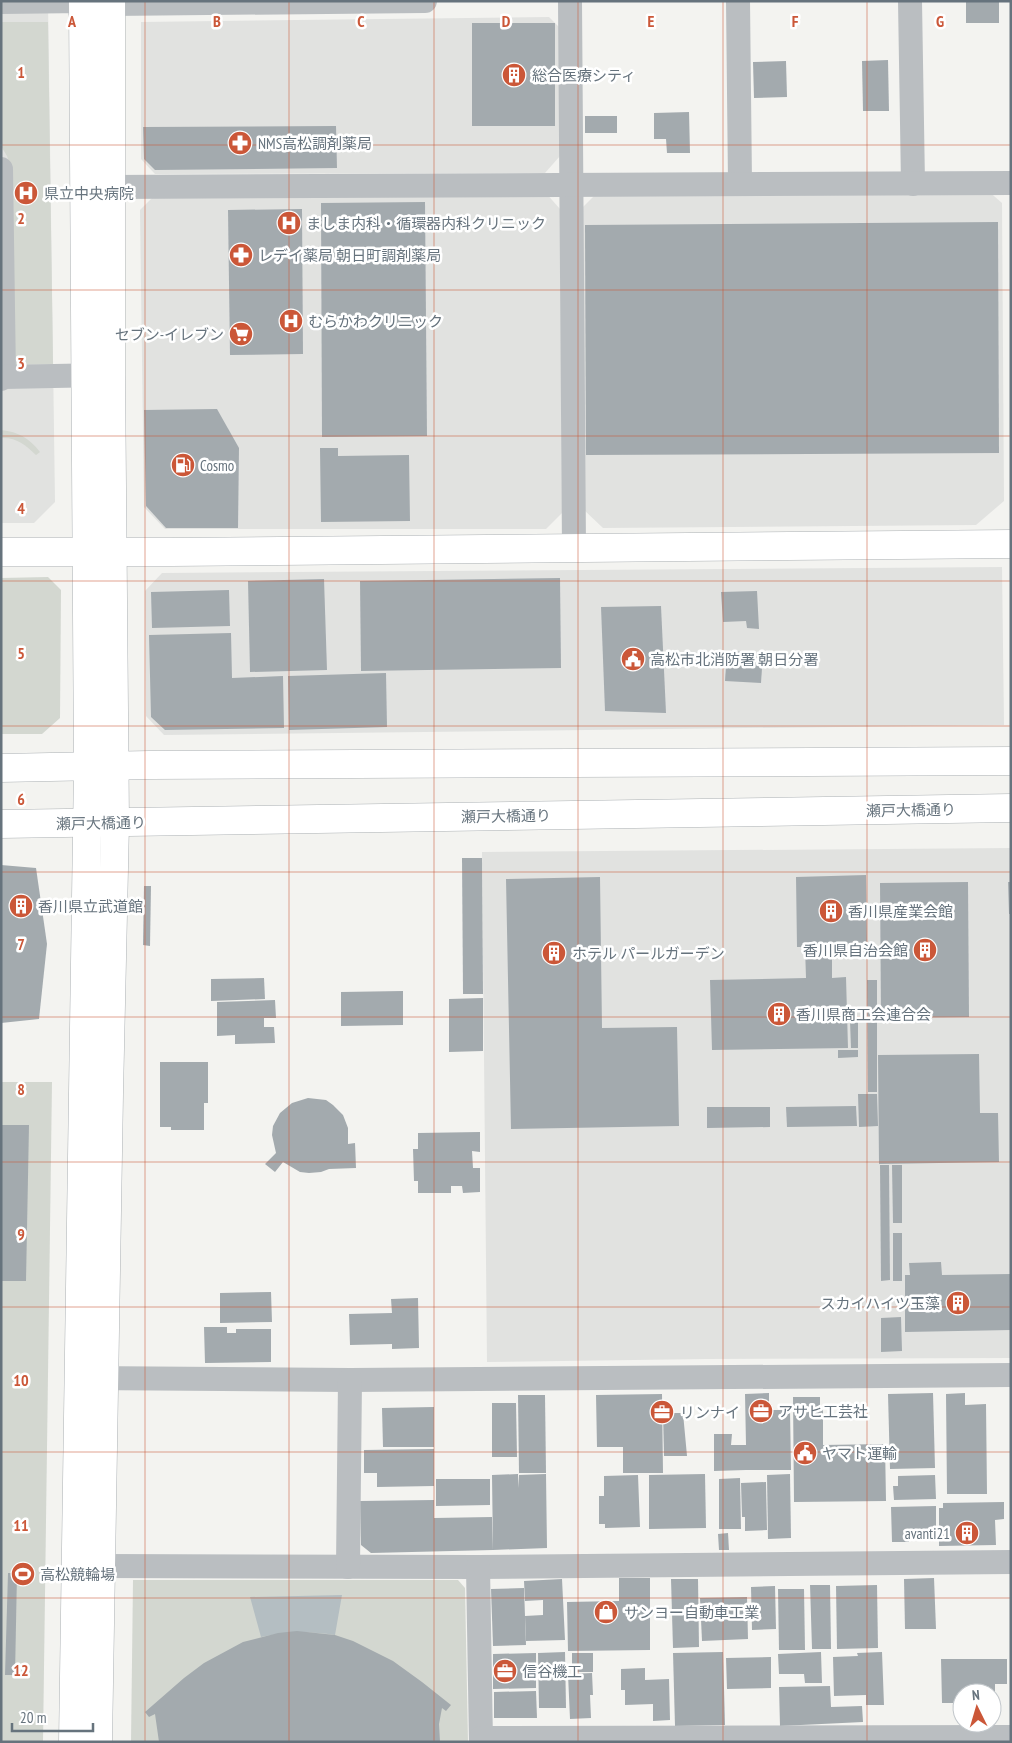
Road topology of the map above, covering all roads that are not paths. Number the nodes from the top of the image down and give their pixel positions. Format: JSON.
{"nodes":[{"id":1,"x":83,"y":1,"type":"edge"},
{"id":2,"x":425,"y":1,"type":"edge"},
{"id":3,"x":570,"y":1,"type":"edge"},
{"id":4,"x":738,"y":1,"type":"edge"},
{"id":5,"x":910,"y":1,"type":"edge"},
{"id":6,"x":1,"y":2,"type":"edge"},
{"id":7,"x":111,"y":3,"type":"edge"},
{"id":8,"x":1,"y":169,"type":"edge"},
{"id":9,"x":740,"y":183,"type":"junction"},
{"id":10,"x":1011,"y":183,"type":"edge"},
{"id":11,"x":571,"y":184,"type":"junction"},
{"id":12,"x":913,"y":184,"type":"junction"},
{"id":13,"x":111,"y":187,"type":"junction"},
{"id":14,"x":98,"y":375,"type":"junction"},
{"id":15,"x":3,"y":378,"type":"edge"},
{"id":16,"x":1011,"y":544,"type":"edge"},
{"id":17,"x":574,"y":549,"type":"junction"},
{"id":18,"x":1,"y":552,"type":"edge"},
{"id":19,"x":87,"y":552,"type":"junction"},
{"id":20,"x":114,"y":552,"type":"junction"},
{"id":21,"x":1011,"y":761,"type":"edge"},
{"id":22,"x":115,"y":766,"type":"junction"},
{"id":23,"x":1,"y":768,"type":"edge"},
{"id":24,"x":88,"y":768,"type":"junction"},
{"id":25,"x":1011,"y":808,"type":"edge"},
{"id":26,"x":87,"y":823,"type":"junction"},
{"id":27,"x":115,"y":823,"type":"junction"},
{"id":28,"x":1,"y":824,"type":"edge"},
{"id":29,"x":1011,"y":1375,"type":"edge"},
{"id":30,"x":92,"y":1378,"type":"junction"},
{"id":31,"x":350,"y":1380,"type":"junction"},
{"id":32,"x":1011,"y":1562,"type":"edge"},
{"id":33,"x":101,"y":1566,"type":"junction"},
{"id":34,"x":348,"y":1567,"type":"junction"},
{"id":35,"x":478,"y":1567,"type":"junction"},
{"id":36,"x":1011,"y":1737,"type":"edge"},
{"id":37,"x":481,"y":1740,"type":"edge"},
{"id":38,"x":73,"y":1742,"type":"edge"},
{"id":39,"x":98,"y":1742,"type":"edge"}],
"edges":[{"from":1,"to":6,"type":"street"},
{"from":1,"to":7,"type":"street"},
{"from":1,"to":14,"type":"street"},
{"from":2,"to":7,"type":"street"},
{"from":3,"to":11,"type":"street"},
{"from":4,"to":9,"type":"street"},
{"from":5,"to":12,"type":"street"},
{"from":7,"to":13,"type":"street"},
{"from":8,"to":15,"type":"street"},
{"from":9,"to":11,"type":"street"},
{"from":9,"to":12,"type":"street"},
{"from":10,"to":12,"type":"street"},
{"from":11,"to":13,"type":"street"},
{"from":11,"to":17,"type":"street"},
{"from":13,"to":14,"type":"street"},
{"from":14,"to":15,"type":"street"},
{"from":14,"to":19,"type":"street"},
{"from":14,"to":20,"type":"street"},
{"from":16,"to":17,"type":"street"},
{"from":17,"to":20,"type":"street"},
{"from":18,"to":19,"type":"street"},
{"from":19,"to":20,"type":"street"},
{"from":19,"to":24,"type":"street"},
{"from":20,"to":22,"type":"street"},
{"from":21,"to":22,"type":"street"},
{"from":22,"to":24,"type":"street"},
{"from":22,"to":27,"type":"street"},
{"from":23,"to":24,"type":"street"},
{"from":24,"to":26,"type":"street"},
{"from":25,"to":27,"type":"street","name":"瀬戸大橋通り"},
{"from":26,"to":27,"type":"street","name":"瀬戸大橋通り"},
{"from":26,"to":28,"type":"street","name":"瀬戸大橋通り"},
{"from":26,"to":30,"type":"street"},
{"from":27,"to":30,"type":"street"},
{"from":29,"to":31,"type":"street"},
{"from":30,"to":31,"type":"street"},
{"from":30,"to":33,"type":"street"},
{"from":30,"to":38,"type":"street"},
{"from":31,"to":34,"type":"street"},
{"from":32,"to":35,"type":"street"},
{"from":33,"to":34,"type":"street"},
{"from":33,"to":39,"type":"street"},
{"from":34,"to":35,"type":"street"},
{"from":35,"to":37,"type":"street"},
{"from":36,"to":37,"type":"street"}]}
